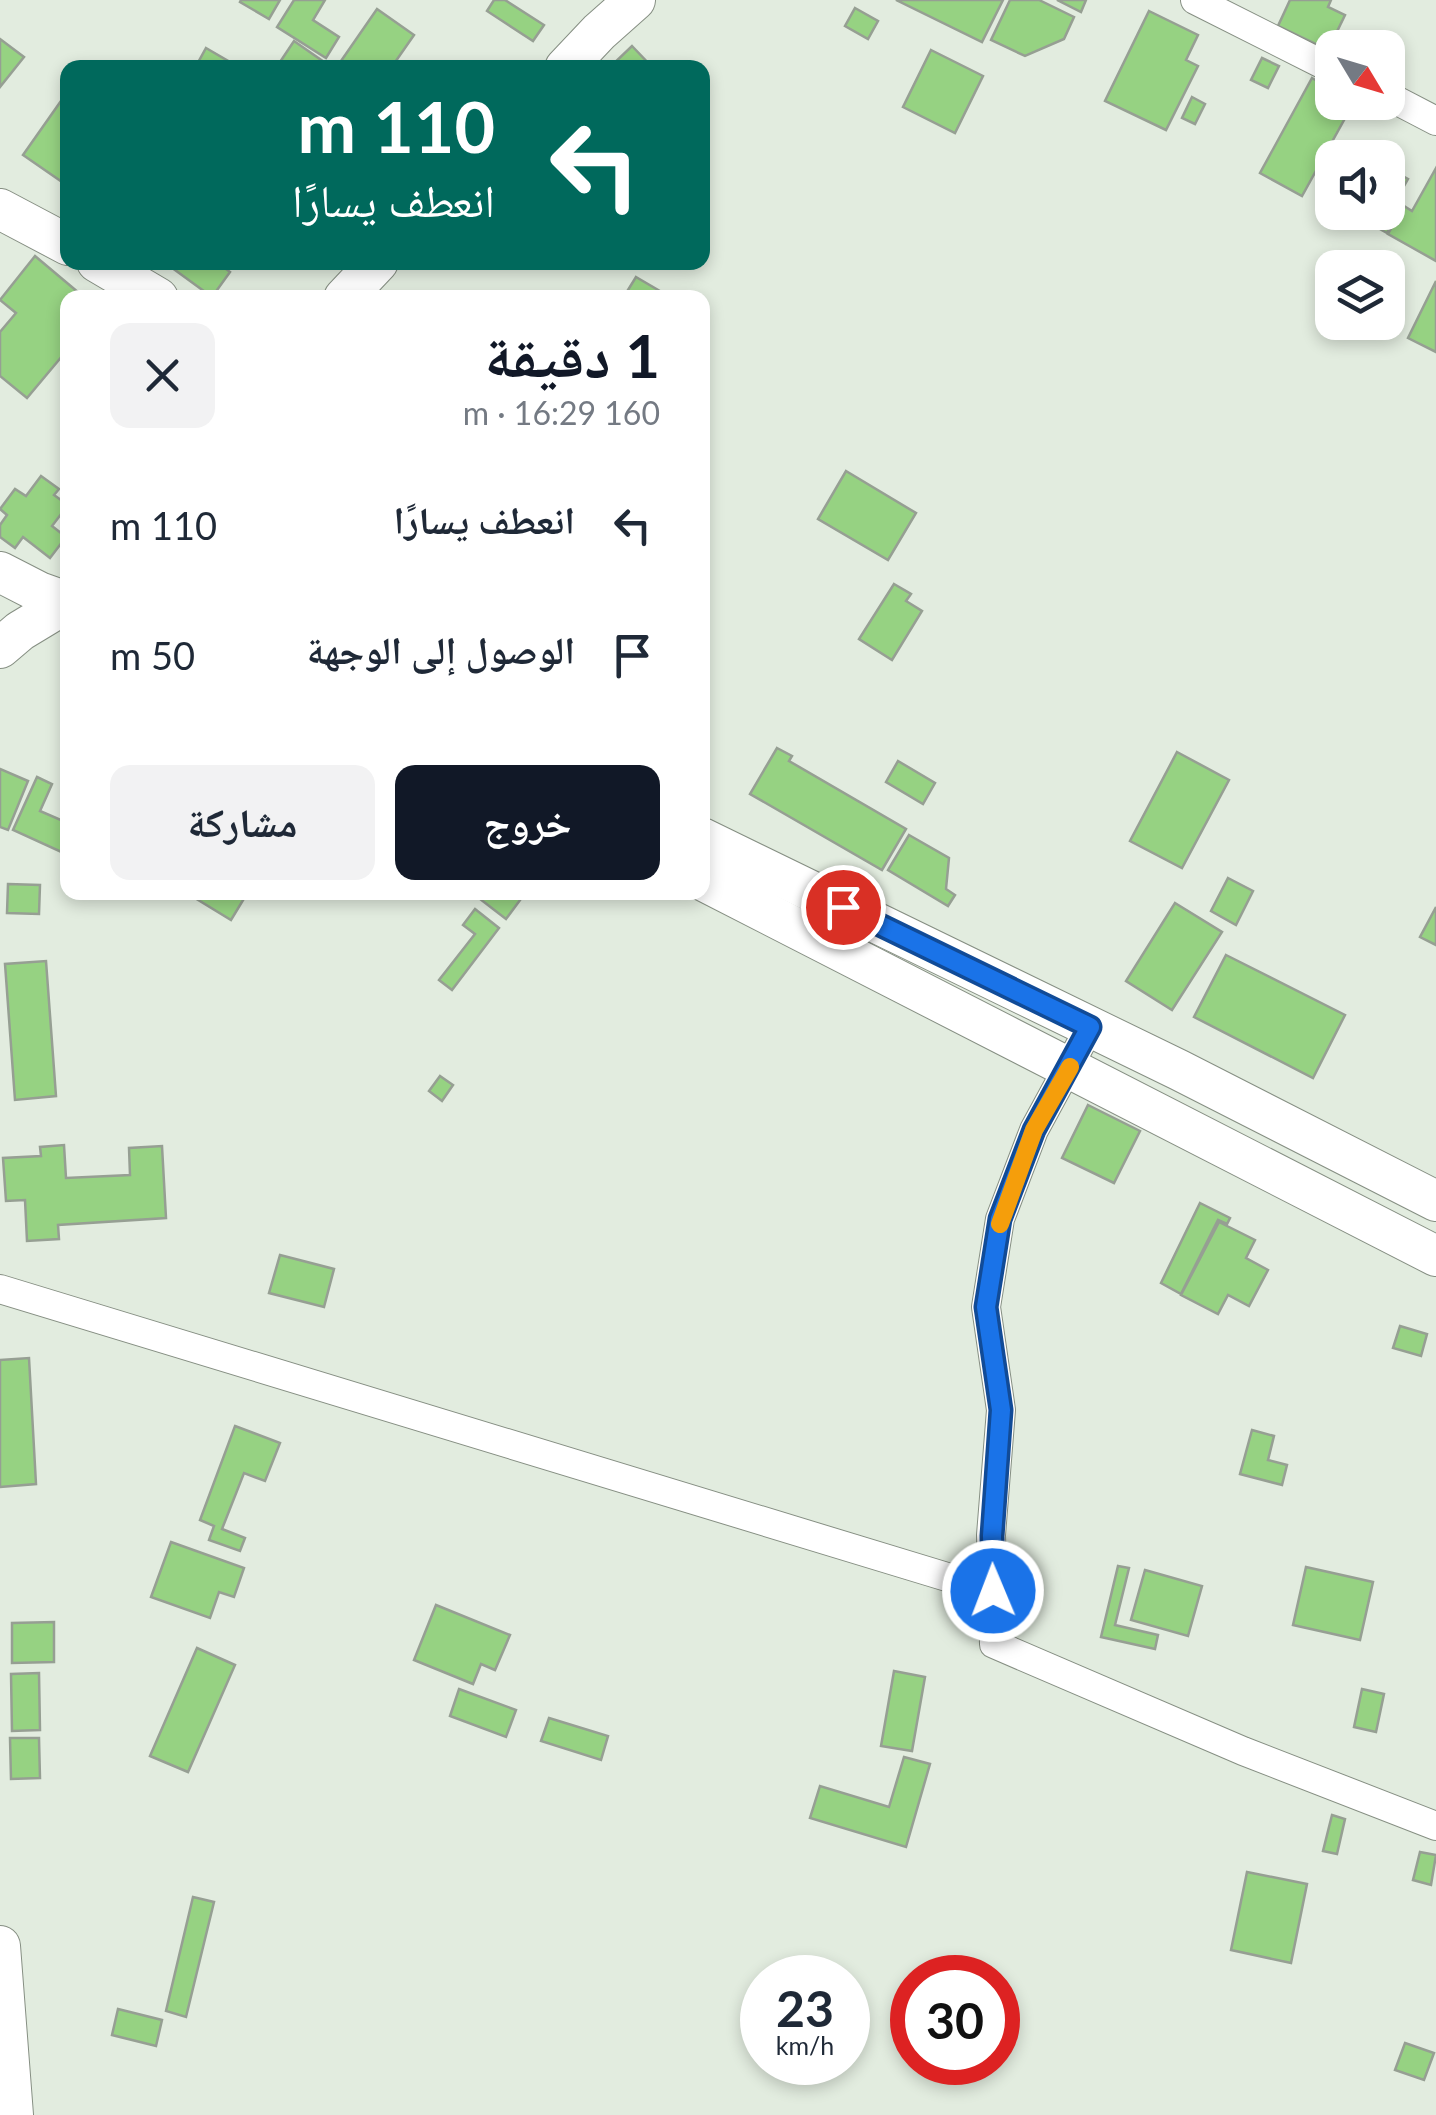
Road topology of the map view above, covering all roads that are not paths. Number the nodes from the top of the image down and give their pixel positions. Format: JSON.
{"nodes":[{"id":1,"x":634,"y":0,"type":"edge"},
{"id":2,"x":1195,"y":0,"type":"edge"},
{"id":3,"x":573,"y":60,"type":"edge"},
{"id":4,"x":1315,"y":60,"type":"edge"},
{"id":5,"x":1405,"y":105,"type":"edge"},
{"id":6,"x":1436,"y":121,"type":"edge"},
{"id":7,"x":0,"y":208,"type":"edge"},
{"id":8,"x":60,"y":241,"type":"edge"},
{"id":9,"x":111,"y":270,"type":"edge"},
{"id":10,"x":370,"y":270,"type":"edge"},
{"id":11,"x":144,"y":290,"type":"edge"},
{"id":12,"x":352,"y":290,"type":"edge"},
{"id":13,"x":0,"y":572,"type":"edge"},
{"id":14,"x":60,"y":599,"type":"edge"},
{"id":15,"x":60,"y":607,"type":"edge"},
{"id":16,"x":0,"y":648,"type":"edge"},
{"id":17,"x":710,"y":842,"type":"edge"},
{"id":18,"x":710,"y":884,"type":"edge"},
{"id":19,"x":1090,"y":1027,"type":"junction"},
{"id":20,"x":1070,"y":1066,"type":"junction"},
{"id":21,"x":1436,"y":1201,"type":"edge"},
{"id":22,"x":1436,"y":1256,"type":"edge"},
{"id":23,"x":0,"y":1289,"type":"edge"},
{"id":24,"x":993,"y":1591,"type":"junction"},
{"id":25,"x":1436,"y":1826,"type":"edge"},
{"id":26,"x":0,"y":1946,"type":"edge"},
{"id":27,"x":13,"y":2115,"type":"edge"}],
"edges":[{"from":1,"to":3,"type":"main road"},
{"from":2,"to":4,"type":"street"},
{"from":5,"to":6,"type":"street"},
{"from":7,"to":8,"type":"main road"},
{"from":9,"to":11,"type":"main road"},
{"from":10,"to":12,"type":"main road"},
{"from":13,"to":14,"type":"main road"},
{"from":15,"to":16,"type":"main road"},
{"from":17,"to":19,"type":"main road"},
{"from":18,"to":20,"type":"main road"},
{"from":19,"to":20,"type":"street"},
{"from":19,"to":21,"type":"main road"},
{"from":20,"to":22,"type":"main road"},
{"from":20,"to":24,"type":"street"},
{"from":23,"to":24,"type":"street"},
{"from":24,"to":25,"type":"street"},
{"from":26,"to":27,"type":"main road"}]}
